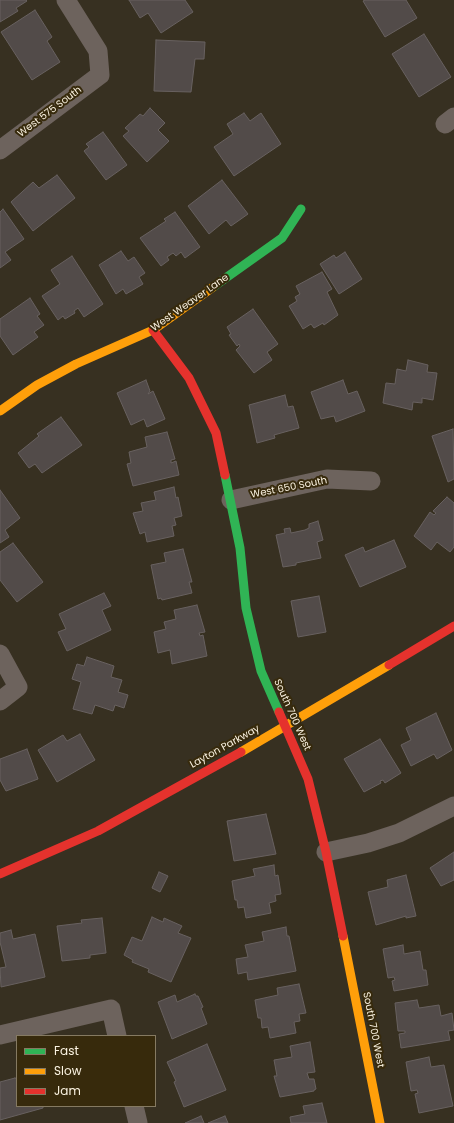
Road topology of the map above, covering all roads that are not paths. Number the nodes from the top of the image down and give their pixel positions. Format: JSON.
{"nodes":[{"id":1,"x":66,"y":0,"type":"edge"},
{"id":2,"x":0,"y":150,"type":"edge"},
{"id":3,"x":300,"y":209,"type":"dead end"},
{"id":4,"x":153,"y":330,"type":"junction"},
{"id":5,"x":0,"y":411,"type":"edge"},
{"id":6,"x":371,"y":480,"type":"dead end"},
{"id":7,"x":231,"y":500,"type":"junction"},
{"id":8,"x":454,"y":626,"type":"edge"},
{"id":9,"x":0,"y":654,"type":"edge"},
{"id":10,"x":0,"y":701,"type":"edge"},
{"id":11,"x":286,"y":727,"type":"junction"},
{"id":12,"x":454,"y":806,"type":"edge"},
{"id":13,"x":326,"y":852,"type":"junction"},
{"id":14,"x":0,"y":874,"type":"edge"},
{"id":15,"x":0,"y":1035,"type":"edge"},
{"id":16,"x":117,"y":1035,"type":"edge"},
{"id":17,"x":134,"y":1107,"type":"edge"},
{"id":18,"x":138,"y":1123,"type":"edge"},
{"id":19,"x":380,"y":1123,"type":"edge"}],
"edges":[{"from":1,"to":2,"type":"street","name":"West 575 South"},
{"from":3,"to":4,"type":"street","name":"West Weaver Lane"},
{"from":4,"to":5,"type":"street","name":"West Weaver Lane"},
{"from":4,"to":7,"type":"street","name":"South 700 West"},
{"from":6,"to":7,"type":"street","name":"West 650 South"},
{"from":7,"to":11,"type":"street","name":"South 700 West"},
{"from":8,"to":11,"type":"street","name":"Layton Parkway"},
{"from":9,"to":10,"type":"street"},
{"from":11,"to":13,"type":"street","name":"South 700 West"},
{"from":11,"to":14,"type":"street","name":"Layton Parkway"},
{"from":12,"to":13,"type":"street"},
{"from":13,"to":19,"type":"street","name":"South 700 West"},
{"from":15,"to":16,"type":"street"},
{"from":17,"to":18,"type":"street"}]}
